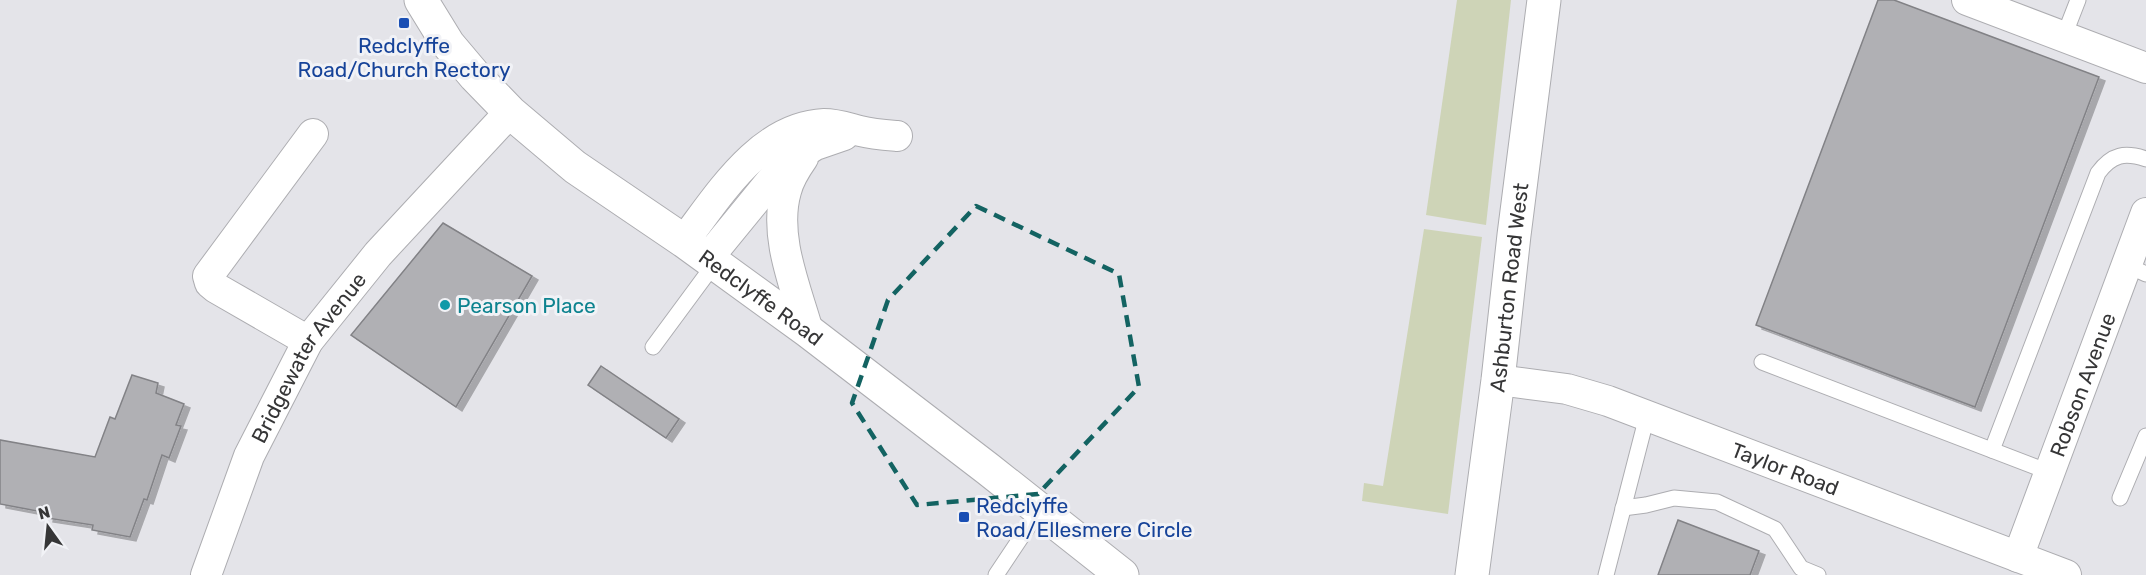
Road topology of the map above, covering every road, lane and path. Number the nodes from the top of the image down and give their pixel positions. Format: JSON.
{"nodes":[{"id":1,"x":421,"y":0,"type":"edge"},
{"id":2,"x":1544,"y":0,"type":"edge"},
{"id":3,"x":1967,"y":0,"type":"edge"},
{"id":4,"x":2078,"y":0,"type":"edge"},
{"id":5,"x":2064,"y":36,"type":"junction"},
{"id":6,"x":2146,"y":68,"type":"edge"},
{"id":7,"x":510,"y":112,"type":"junction"},
{"id":8,"x":862,"y":132,"type":"junction"},
{"id":9,"x":314,"y":134,"type":"dead end"},
{"id":10,"x":897,"y":136,"type":"dead end"},
{"id":11,"x":815,"y":144,"type":"junction"},
{"id":12,"x":2146,"y":159,"type":"edge"},
{"id":13,"x":2146,"y":213,"type":"edge"},
{"id":14,"x":702,"y":254,"type":"junction"},
{"id":15,"x":2136,"y":269,"type":"edge"},
{"id":16,"x":808,"y":331,"type":"junction"},
{"id":17,"x":308,"y":341,"type":"junction"},
{"id":18,"x":653,"y":347,"type":"dead end"},
{"id":19,"x":1762,"y":362,"type":"dead end"},
{"id":20,"x":1498,"y":380,"type":"junction"},
{"id":21,"x":1647,"y":416,"type":"junction"},
{"id":22,"x":2146,"y":436,"type":"edge"},
{"id":23,"x":1992,"y":450,"type":"junction"},
{"id":24,"x":2049,"y":472,"type":"junction"},
{"id":25,"x":2120,"y":498,"type":"dead end"},
{"id":26,"x":1623,"y":508,"type":"junction"},
{"id":27,"x":1040,"y":509,"type":"junction"},
{"id":28,"x":2016,"y":566,"type":"edge"},
{"id":29,"x":206,"y":575,"type":"edge"},
{"id":30,"x":996,"y":575,"type":"edge"},
{"id":31,"x":1122,"y":575,"type":"edge"},
{"id":32,"x":1472,"y":575,"type":"edge"},
{"id":33,"x":1606,"y":575,"type":"edge"},
{"id":34,"x":1818,"y":575,"type":"edge"},
{"id":35,"x":2066,"y":575,"type":"edge"}],
"edges":[{"from":1,"to":7,"type":"main road","name":"Redclyffe Road"},
{"from":2,"to":20,"type":"main road","name":"Ashburton Road West"},
{"from":3,"to":5,"type":"street"},
{"from":4,"to":5,"type":"lane"},
{"from":5,"to":6,"type":"street"},
{"from":7,"to":14,"type":"main road","name":"Redclyffe Road"},
{"from":7,"to":17,"type":"street","name":"Bridgewater Avenue"},
{"from":8,"to":10,"type":"street"},
{"from":8,"to":11,"type":"street"},
{"from":8,"to":14,"type":"street"},
{"from":9,"to":17,"type":"street"},
{"from":11,"to":14,"type":"street"},
{"from":11,"to":16,"type":"street"},
{"from":12,"to":23,"type":"lane"},
{"from":13,"to":15,"type":"street","name":"Robson Avenue"},
{"from":14,"to":16,"type":"main road","name":"Redclyffe Road"},
{"from":14,"to":18,"type":"lane"},
{"from":15,"to":24,"type":"street","name":"Robson Avenue"},
{"from":16,"to":27,"type":"main road","name":"Redclyffe Road"},
{"from":17,"to":29,"type":"street","name":"Bridgewater Avenue"},
{"from":19,"to":23,"type":"lane"},
{"from":20,"to":21,"type":"street","name":"Taylor Road"},
{"from":20,"to":32,"type":"main road","name":"Ashburton Road West"},
{"from":21,"to":26,"type":"lane"},
{"from":21,"to":28,"type":"street","name":"Taylor Road"},
{"from":22,"to":25,"type":"lane"},
{"from":23,"to":24,"type":"lane"},
{"from":24,"to":28,"type":"street","name":"Robson Avenue"},
{"from":26,"to":33,"type":"lane"},
{"from":26,"to":34,"type":"lane"},
{"from":27,"to":30,"type":"lane"},
{"from":27,"to":31,"type":"main road","name":"Redclyffe Road"},
{"from":28,"to":35,"type":"street","name":"Taylor Road"}]}
